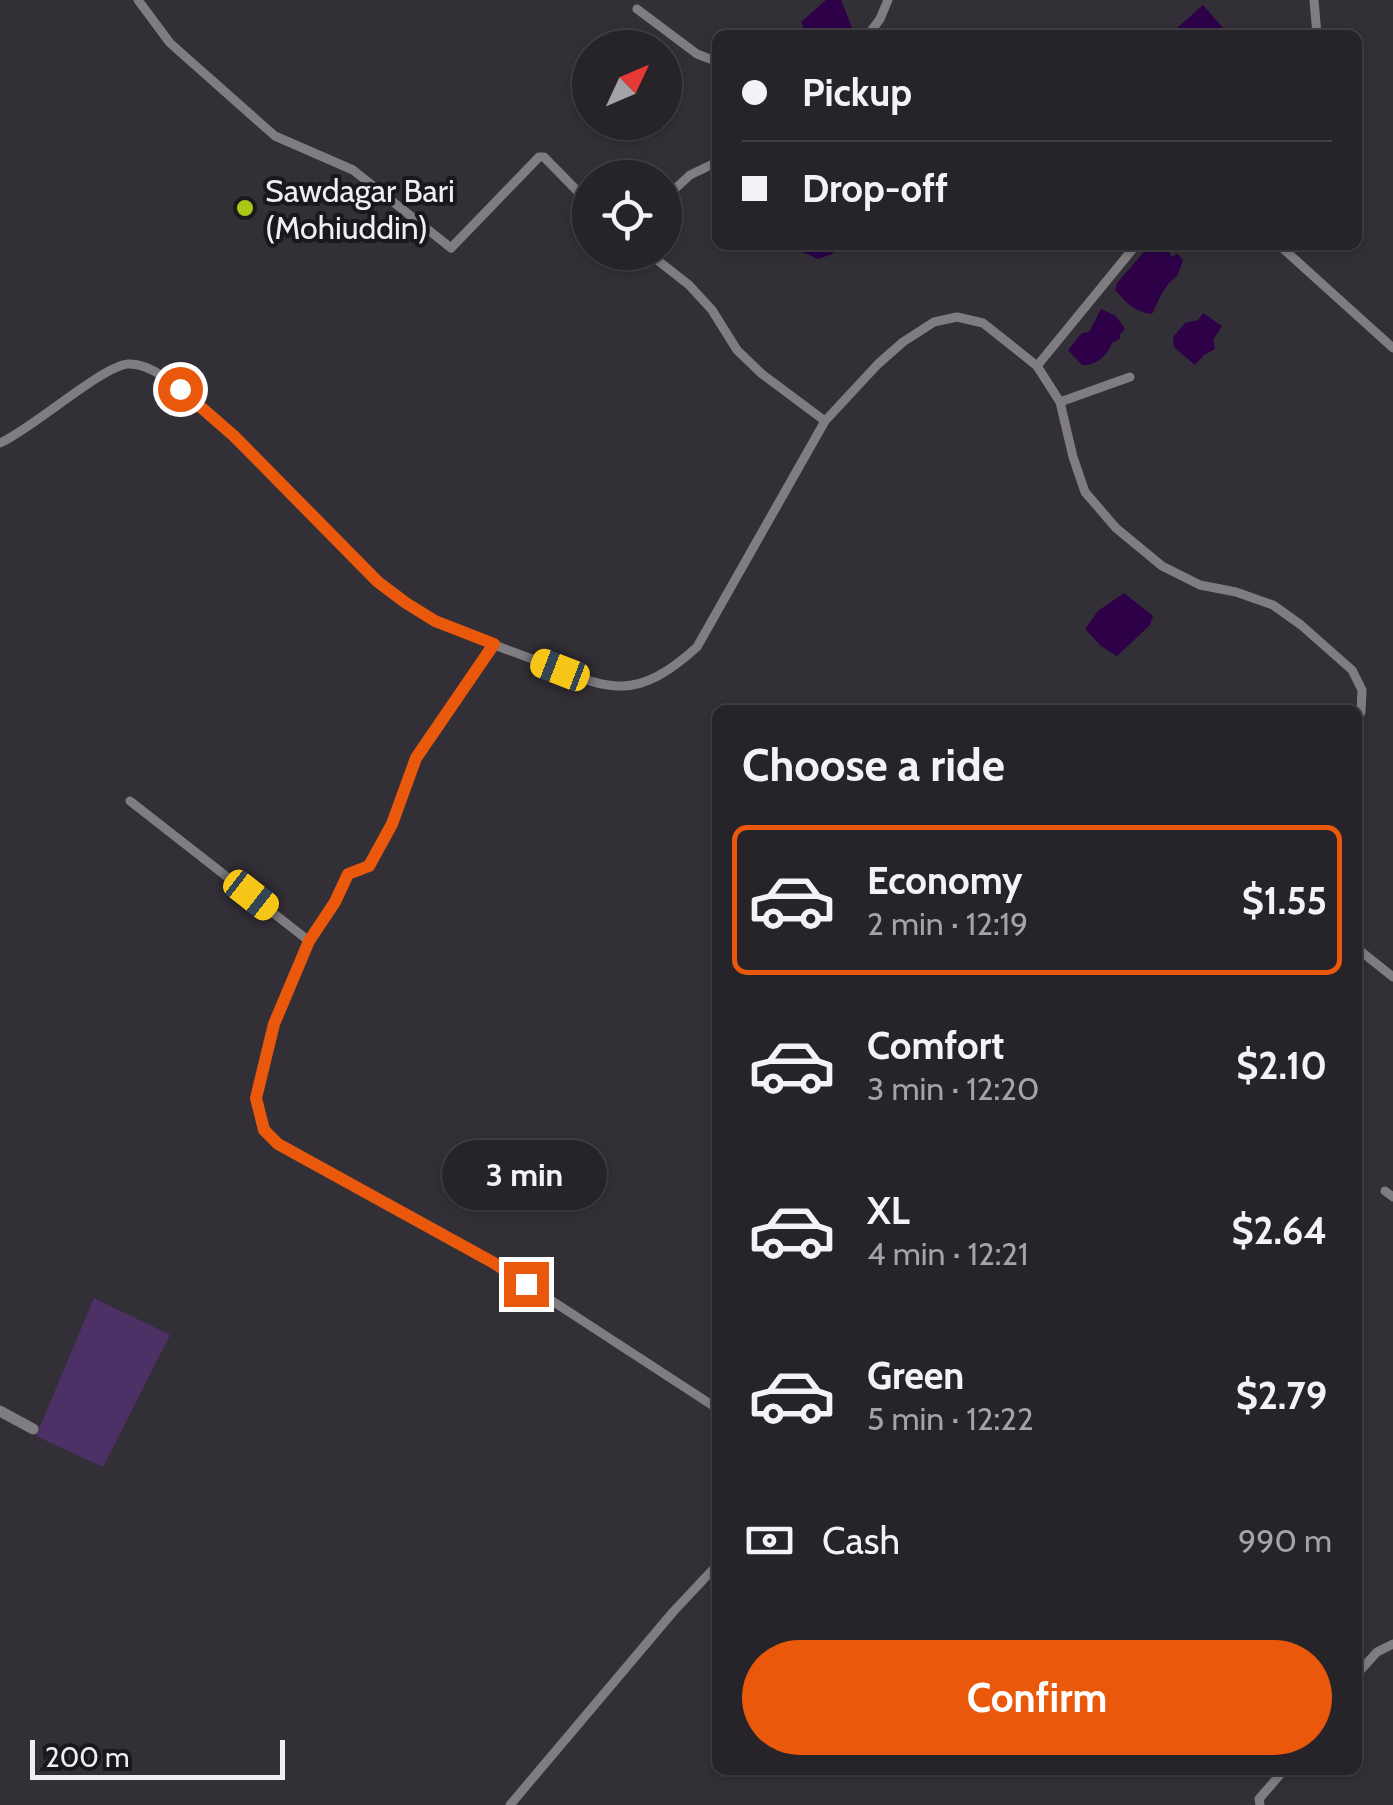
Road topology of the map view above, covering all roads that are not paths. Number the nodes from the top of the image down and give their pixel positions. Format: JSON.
{"nodes":[{"id":1,"x":138,"y":0,"type":"edge"},
{"id":2,"x":888,"y":0,"type":"edge"},
{"id":3,"x":1314,"y":0,"type":"edge"},
{"id":4,"x":637,"y":9,"type":"dead end"},
{"id":5,"x":872,"y":30,"type":"edge"},
{"id":6,"x":1317,"y":30,"type":"edge"},
{"id":7,"x":712,"y":60,"type":"edge"},
{"id":8,"x":712,"y":164,"type":"edge"},
{"id":9,"x":682,"y":182,"type":"edge"},
{"id":10,"x":572,"y":186,"type":"edge"},
{"id":11,"x":1132,"y":250,"type":"edge"},
{"id":12,"x":1284,"y":250,"type":"edge"},
{"id":13,"x":670,"y":270,"type":"edge"},
{"id":14,"x":1393,"y":348,"type":"edge"},
{"id":15,"x":1037,"y":366,"type":"junction"},
{"id":16,"x":1130,"y":377,"type":"dead end"},
{"id":17,"x":1060,"y":402,"type":"junction"},
{"id":18,"x":825,"y":421,"type":"junction"},
{"id":19,"x":0,"y":443,"type":"edge"},
{"id":20,"x":494,"y":644,"type":"junction"},
{"id":21,"x":1361,"y":705,"type":"edge"},
{"id":22,"x":130,"y":801,"type":"dead end"},
{"id":23,"x":309,"y":941,"type":"junction"},
{"id":24,"x":1362,"y":952,"type":"edge"},
{"id":25,"x":1393,"y":977,"type":"edge"},
{"id":26,"x":712,"y":1405,"type":"edge"},
{"id":27,"x":0,"y":1411,"type":"edge"},
{"id":28,"x":33,"y":1429,"type":"dead end"},
{"id":29,"x":712,"y":1570,"type":"edge"},
{"id":30,"x":1393,"y":1644,"type":"edge"},
{"id":31,"x":1362,"y":1669,"type":"edge"},
{"id":32,"x":1280,"y":1775,"type":"edge"},
{"id":33,"x":510,"y":1805,"type":"edge"},
{"id":34,"x":1260,"y":1805,"type":"edge"}],
"edges":[{"from":1,"to":10,"type":"street"},
{"from":2,"to":5,"type":"street"},
{"from":3,"to":6,"type":"street"},
{"from":4,"to":7,"type":"street"},
{"from":8,"to":9,"type":"street"},
{"from":11,"to":15,"type":"street"},
{"from":12,"to":14,"type":"street"},
{"from":13,"to":18,"type":"street"},
{"from":15,"to":17,"type":"street"},
{"from":15,"to":18,"type":"street"},
{"from":16,"to":17,"type":"street"},
{"from":17,"to":21,"type":"street"},
{"from":18,"to":20,"type":"street"},
{"from":19,"to":20,"type":"street"},
{"from":20,"to":23,"type":"street"},
{"from":22,"to":23,"type":"street"},
{"from":23,"to":26,"type":"street"},
{"from":24,"to":25,"type":"street"},
{"from":27,"to":28,"type":"street"},
{"from":29,"to":33,"type":"street"},
{"from":30,"to":31,"type":"street"},
{"from":32,"to":34,"type":"street"}]}
